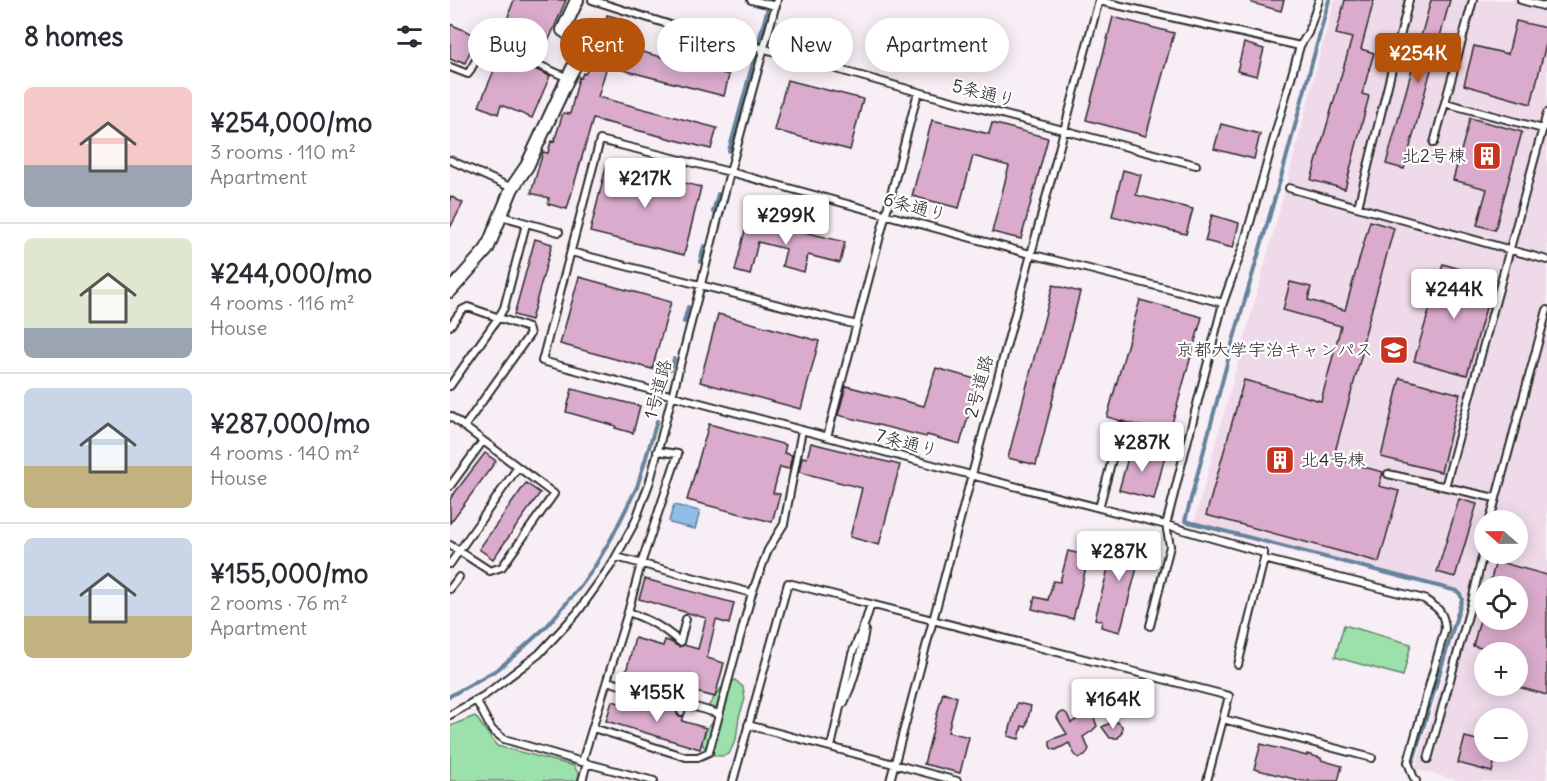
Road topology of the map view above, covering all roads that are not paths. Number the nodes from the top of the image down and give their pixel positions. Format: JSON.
{"nodes":[{"id":1,"x":577,"y":0,"type":"edge"},
{"id":2,"x":592,"y":0,"type":"edge"},
{"id":3,"x":751,"y":0,"type":"edge"},
{"id":4,"x":1099,"y":0,"type":"edge"},
{"id":5,"x":1319,"y":0,"type":"edge"},
{"id":6,"x":1409,"y":0,"type":"edge"},
{"id":7,"x":1473,"y":0,"type":"edge"},
{"id":8,"x":1521,"y":0,"type":"edge"},
{"id":9,"x":776,"y":4,"type":"edge"},
{"id":10,"x":1547,"y":7,"type":"edge"},
{"id":11,"x":1300,"y":46,"type":"junction"},
{"id":12,"x":764,"y":48,"type":"junction"},
{"id":13,"x":450,"y":67,"type":"edge"},
{"id":14,"x":568,"y":78,"type":"junction"},
{"id":15,"x":918,"y":92,"type":"junction"},
{"id":16,"x":1445,"y":103,"type":"junction"},
{"id":17,"x":1547,"y":112,"type":"edge"},
{"id":18,"x":1064,"y":129,"type":"junction"},
{"id":19,"x":1543,"y":129,"type":"junction"},
{"id":20,"x":1434,"y":143,"type":"dead end"},
{"id":21,"x":450,"y":160,"type":"edge"},
{"id":22,"x":1196,"y":165,"type":"dead end"},
{"id":23,"x":730,"y":172,"type":"junction"},
{"id":24,"x":512,"y":188,"type":"junction"},
{"id":25,"x":1288,"y":188,"type":"dead end"},
{"id":26,"x":1358,"y":207,"type":"junction"},
{"id":27,"x":885,"y":214,"type":"junction"},
{"id":28,"x":500,"y":216,"type":"junction"},
{"id":29,"x":526,"y":224,"type":"junction"},
{"id":30,"x":559,"y":232,"type":"dead end"},
{"id":31,"x":1510,"y":249,"type":"junction"},
{"id":32,"x":571,"y":252,"type":"junction"},
{"id":33,"x":1030,"y":254,"type":"junction"},
{"id":34,"x":1547,"y":260,"type":"edge"},
{"id":35,"x":700,"y":286,"type":"junction"},
{"id":36,"x":450,"y":291,"type":"edge"},
{"id":37,"x":1223,"y":303,"type":"junction"},
{"id":38,"x":1547,"y":310,"type":"edge"},
{"id":39,"x":498,"y":318,"type":"junction"},
{"id":40,"x":857,"y":325,"type":"junction"},
{"id":41,"x":450,"y":326,"type":"edge"},
{"id":42,"x":450,"y":386,"type":"edge"},
{"id":43,"x":672,"y":396,"type":"junction"},
{"id":44,"x":450,"y":416,"type":"edge"},
{"id":45,"x":1121,"y":426,"type":"dead end"},
{"id":46,"x":464,"y":427,"type":"junction"},
{"id":47,"x":802,"y":430,"type":"junction"},
{"id":48,"x":827,"y":437,"type":"junction"},
{"id":49,"x":483,"y":441,"type":"junction"},
{"id":50,"x":657,"y":450,"type":"junction"},
{"id":51,"x":518,"y":467,"type":"junction"},
{"id":52,"x":1388,"y":474,"type":"dead end"},
{"id":53,"x":971,"y":475,"type":"junction"},
{"id":54,"x":450,"y":486,"type":"edge"},
{"id":55,"x":1445,"y":487,"type":"junction"},
{"id":56,"x":1495,"y":498,"type":"junction"},
{"id":57,"x":1099,"y":508,"type":"junction"},
{"id":58,"x":1492,"y":510,"type":"edge"},
{"id":59,"x":1166,"y":525,"type":"junction"},
{"id":60,"x":450,"y":544,"type":"edge"},
{"id":61,"x":459,"y":550,"type":"junction"},
{"id":62,"x":1264,"y":556,"type":"junction"},
{"id":63,"x":616,"y":557,"type":"junction"},
{"id":64,"x":450,"y":564,"type":"edge"},
{"id":65,"x":641,"y":564,"type":"junction"},
{"id":66,"x":1480,"y":564,"type":"edge"},
{"id":67,"x":459,"y":577,"type":"dead end"},
{"id":68,"x":450,"y":589,"type":"edge"},
{"id":69,"x":752,"y":594,"type":"junction"},
{"id":70,"x":871,"y":604,"type":"junction"},
{"id":71,"x":628,"y":612,"type":"junction"},
{"id":72,"x":686,"y":619,"type":"dead end"},
{"id":73,"x":933,"y":620,"type":"junction"},
{"id":74,"x":1150,"y":626,"type":"dead end"},
{"id":75,"x":1238,"y":665,"type":"dead end"},
{"id":76,"x":607,"y":681,"type":"junction"},
{"id":77,"x":652,"y":682,"type":"dead end"},
{"id":78,"x":687,"y":690,"type":"dead end"},
{"id":79,"x":649,"y":693,"type":"junction"},
{"id":80,"x":476,"y":700,"type":"junction"},
{"id":81,"x":647,"y":702,"type":"dead end"},
{"id":82,"x":683,"y":703,"type":"junction"},
{"id":83,"x":681,"y":712,"type":"dead end"},
{"id":84,"x":719,"y":714,"type":"junction"},
{"id":85,"x":450,"y":716,"type":"edge"},
{"id":86,"x":1223,"y":719,"type":"junction"},
{"id":87,"x":748,"y":725,"type":"junction"},
{"id":88,"x":593,"y":728,"type":"junction"},
{"id":89,"x":831,"y":747,"type":"junction"},
{"id":90,"x":1372,"y":758,"type":"dead end"},
{"id":91,"x":1428,"y":759,"type":"dead end"},
{"id":92,"x":584,"y":763,"type":"junction"},
{"id":93,"x":894,"y":764,"type":"junction"},
{"id":94,"x":582,"y":781,"type":"edge"},
{"id":95,"x":654,"y":781,"type":"edge"},
{"id":96,"x":733,"y":781,"type":"edge"},
{"id":97,"x":890,"y":781,"type":"edge"},
{"id":98,"x":957,"y":781,"type":"edge"},
{"id":99,"x":1207,"y":781,"type":"edge"},
{"id":100,"x":1416,"y":781,"type":"edge"}],
"edges":[{"from":1,"to":14,"type":"street"},
{"from":2,"to":12,"type":"lane","name":"5条通り"},
{"from":3,"to":9,"type":"lane"},
{"from":4,"to":11,"type":"lane"},
{"from":4,"to":18,"type":"lane","name":"2号道路"},
{"from":5,"to":11,"type":"lane"},
{"from":6,"to":26,"type":"lane"},
{"from":7,"to":16,"type":"lane"},
{"from":8,"to":10,"type":"lane"},
{"from":9,"to":12,"type":"lane","name":"1号道路"},
{"from":11,"to":37,"type":"lane"},
{"from":12,"to":15,"type":"lane","name":"5条通り"},
{"from":12,"to":23,"type":"lane","name":"1号道路"},
{"from":13,"to":14,"type":"lane"},
{"from":14,"to":24,"type":"street"},
{"from":15,"to":18,"type":"lane","name":"5条通り"},
{"from":15,"to":27,"type":"lane"},
{"from":16,"to":19,"type":"lane"},
{"from":16,"to":20,"type":"lane"},
{"from":17,"to":19,"type":"lane"},
{"from":18,"to":22,"type":"lane","name":"5条通り"},
{"from":18,"to":33,"type":"lane","name":"2号道路"},
{"from":19,"to":31,"type":"lane"},
{"from":21,"to":24,"type":"lane"},
{"from":23,"to":27,"type":"lane","name":"6条通り"},
{"from":23,"to":32,"type":"lane","name":"6条通り"},
{"from":23,"to":35,"type":"lane","name":"1号道路"},
{"from":24,"to":28,"type":"street"},
{"from":25,"to":26,"type":"lane"},
{"from":26,"to":31,"type":"lane"},
{"from":27,"to":33,"type":"lane","name":"6条通り"},
{"from":27,"to":40,"type":"lane"},
{"from":28,"to":29,"type":"lane"},
{"from":28,"to":36,"type":"street"},
{"from":29,"to":30,"type":"lane"},
{"from":29,"to":39,"type":"lane"},
{"from":31,"to":34,"type":"lane"},
{"from":31,"to":55,"type":"lane"},
{"from":32,"to":35,"type":"lane"},
{"from":32,"to":43,"type":"lane","name":"7条通り"},
{"from":33,"to":37,"type":"lane","name":"6条通り"},
{"from":33,"to":53,"type":"lane","name":"2号道路"},
{"from":35,"to":40,"type":"lane"},
{"from":35,"to":43,"type":"lane","name":"1号道路"},
{"from":37,"to":59,"type":"lane"},
{"from":38,"to":56,"type":"lane"},
{"from":39,"to":41,"type":"lane"},
{"from":39,"to":42,"type":"lane"},
{"from":39,"to":46,"type":"lane"},
{"from":40,"to":48,"type":"lane"},
{"from":43,"to":47,"type":"lane","name":"7条通り"},
{"from":43,"to":50,"type":"lane","name":"1号道路"},
{"from":44,"to":46,"type":"lane"},
{"from":45,"to":57,"type":"lane"},
{"from":46,"to":49,"type":"lane"},
{"from":47,"to":48,"type":"lane","name":"7条通り"},
{"from":47,"to":69,"type":"lane"},
{"from":48,"to":53,"type":"lane","name":"7条通り"},
{"from":49,"to":51,"type":"lane"},
{"from":49,"to":54,"type":"lane"},
{"from":50,"to":63,"type":"lane","name":"1号道路"},
{"from":50,"to":65,"type":"lane"},
{"from":51,"to":61,"type":"lane"},
{"from":51,"to":61,"type":"lane"},
{"from":52,"to":55,"type":"lane"},
{"from":53,"to":57,"type":"lane","name":"7条通り"},
{"from":53,"to":73,"type":"lane","name":"2号道路"},
{"from":55,"to":56,"type":"lane"},
{"from":56,"to":58,"type":"lane"},
{"from":57,"to":59,"type":"lane","name":"7条通り"},
{"from":59,"to":62,"type":"lane","name":"7条通り"},
{"from":59,"to":74,"type":"lane"},
{"from":60,"to":61,"type":"lane"},
{"from":61,"to":64,"type":"lane"},
{"from":62,"to":75,"type":"lane"},
{"from":62,"to":100,"type":"lane","name":"7条通り"},
{"from":63,"to":65,"type":"lane"},
{"from":63,"to":80,"type":"lane","name":"1号道路"},
{"from":65,"to":69,"type":"lane"},
{"from":65,"to":71,"type":"lane"},
{"from":66,"to":91,"type":"lane"},
{"from":67,"to":68,"type":"lane"},
{"from":69,"to":84,"type":"lane"},
{"from":70,"to":73,"type":"lane"},
{"from":70,"to":87,"type":"lane"},
{"from":70,"to":89,"type":"lane"},
{"from":71,"to":72,"type":"lane"},
{"from":71,"to":76,"type":"lane"},
{"from":73,"to":86,"type":"lane"},
{"from":73,"to":93,"type":"lane","name":"2号道路"},
{"from":76,"to":79,"type":"lane"},
{"from":76,"to":88,"type":"lane"},
{"from":77,"to":79,"type":"lane"},
{"from":78,"to":82,"type":"lane"},
{"from":79,"to":81,"type":"lane"},
{"from":79,"to":82,"type":"lane"},
{"from":80,"to":85,"type":"lane","name":"1号道路"},
{"from":80,"to":92,"type":"lane"},
{"from":82,"to":83,"type":"lane"},
{"from":82,"to":84,"type":"lane"},
{"from":84,"to":88,"type":"lane"},
{"from":86,"to":90,"type":"lane"},
{"from":86,"to":99,"type":"lane"},
{"from":87,"to":89,"type":"lane"},
{"from":87,"to":96,"type":"lane"},
{"from":88,"to":92,"type":"lane"},
{"from":89,"to":93,"type":"lane"},
{"from":92,"to":94,"type":"lane"},
{"from":92,"to":95,"type":"lane"},
{"from":93,"to":97,"type":"lane","name":"2号道路"},
{"from":93,"to":98,"type":"lane"}]}
